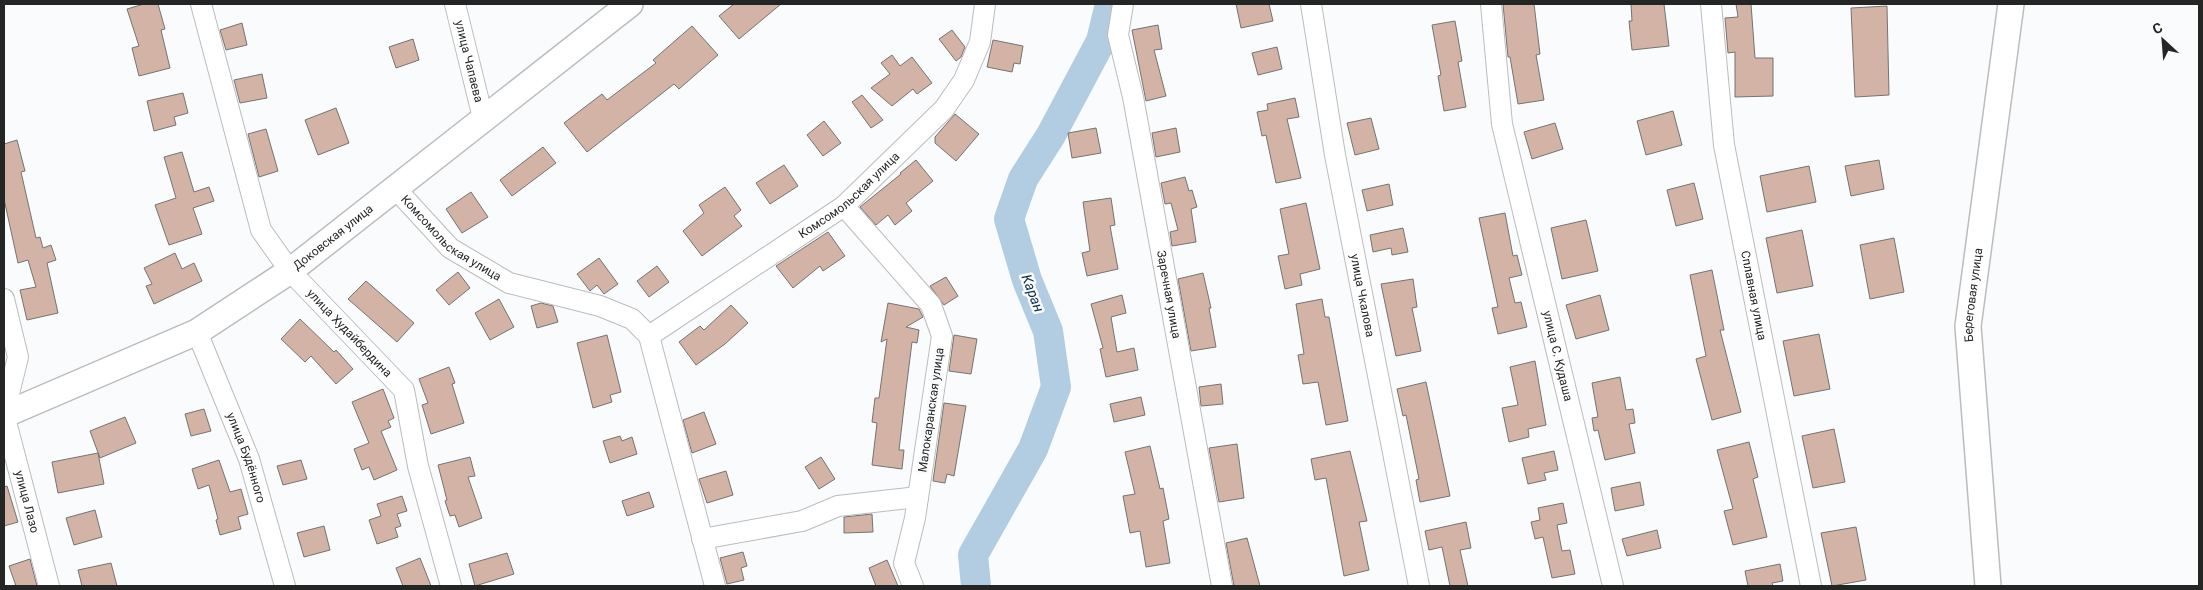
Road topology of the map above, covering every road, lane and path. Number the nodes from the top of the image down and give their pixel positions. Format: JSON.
{"nodes":[{"id":1,"x":201,"y":4,"type":"edge"},
{"id":2,"x":455,"y":4,"type":"edge"},
{"id":3,"x":630,"y":4,"type":"edge"},
{"id":4,"x":985,"y":4,"type":"edge"},
{"id":5,"x":1123,"y":4,"type":"edge"},
{"id":6,"x":1311,"y":4,"type":"edge"},
{"id":7,"x":1491,"y":4,"type":"edge"},
{"id":8,"x":1711,"y":4,"type":"edge"},
{"id":9,"x":2011,"y":4,"type":"edge"},
{"id":10,"x":483,"y":118,"type":"junction"},
{"id":11,"x":395,"y":188,"type":"junction"},
{"id":12,"x":844,"y":206,"type":"junction"},
{"id":13,"x":290,"y":271,"type":"junction"},
{"id":14,"x":4,"y":299,"type":"edge"},
{"id":15,"x":197,"y":332,"type":"junction"},
{"id":16,"x":650,"y":336,"type":"junction"},
{"id":17,"x":4,"y":415,"type":"edge"},
{"id":18,"x":918,"y":496,"type":"junction"},
{"id":19,"x":702,"y":539,"type":"junction"},
{"id":20,"x":49,"y":586,"type":"edge"},
{"id":21,"x":285,"y":586,"type":"edge"},
{"id":22,"x":451,"y":586,"type":"edge"},
{"id":23,"x":715,"y":586,"type":"edge"},
{"id":24,"x":913,"y":586,"type":"edge"},
{"id":25,"x":1222,"y":586,"type":"edge"},
{"id":26,"x":1419,"y":586,"type":"edge"},
{"id":27,"x":1613,"y":586,"type":"edge"},
{"id":28,"x":1811,"y":586,"type":"edge"},
{"id":29,"x":1988,"y":586,"type":"edge"}],
"edges":[{"from":1,"to":13,"type":"street","name":"улица Худайбердина"},
{"from":2,"to":10,"type":"street","name":"улица Чапаева"},
{"from":3,"to":10,"type":"main road","name":"Доковская улица"},
{"from":4,"to":12,"type":"street","name":"Комсомольская улица"},
{"from":5,"to":25,"type":"street","name":"Заречная улица"},
{"from":6,"to":26,"type":"street","name":"улица Чкалова"},
{"from":7,"to":27,"type":"street","name":"улица С. Кудаша"},
{"from":8,"to":28,"type":"street","name":"Сплавная улица"},
{"from":9,"to":29,"type":"main road","name":"Береговая улица"},
{"from":10,"to":11,"type":"main road","name":"Доковская улица"},
{"from":11,"to":13,"type":"main road","name":"Доковская улица"},
{"from":11,"to":16,"type":"street","name":"Комсомольская улица"},
{"from":12,"to":16,"type":"street","name":"Комсомольская улица"},
{"from":12,"to":18,"type":"street","name":"Малокаранская улица"},
{"from":13,"to":15,"type":"main road","name":"Доковская улица"},
{"from":13,"to":22,"type":"street","name":"улица Худайбердина"},
{"from":14,"to":17,"type":"street","name":"улица Лазо"},
{"from":15,"to":17,"type":"main road","name":"Доковская улица"},
{"from":15,"to":21,"type":"street","name":"улица Будённого"},
{"from":16,"to":19,"type":"street"},
{"from":17,"to":20,"type":"street","name":"улица Лазо"},
{"from":18,"to":19,"type":"street"},
{"from":18,"to":24,"type":"street","name":"Малокаранская улица"},
{"from":19,"to":23,"type":"street"}]}
